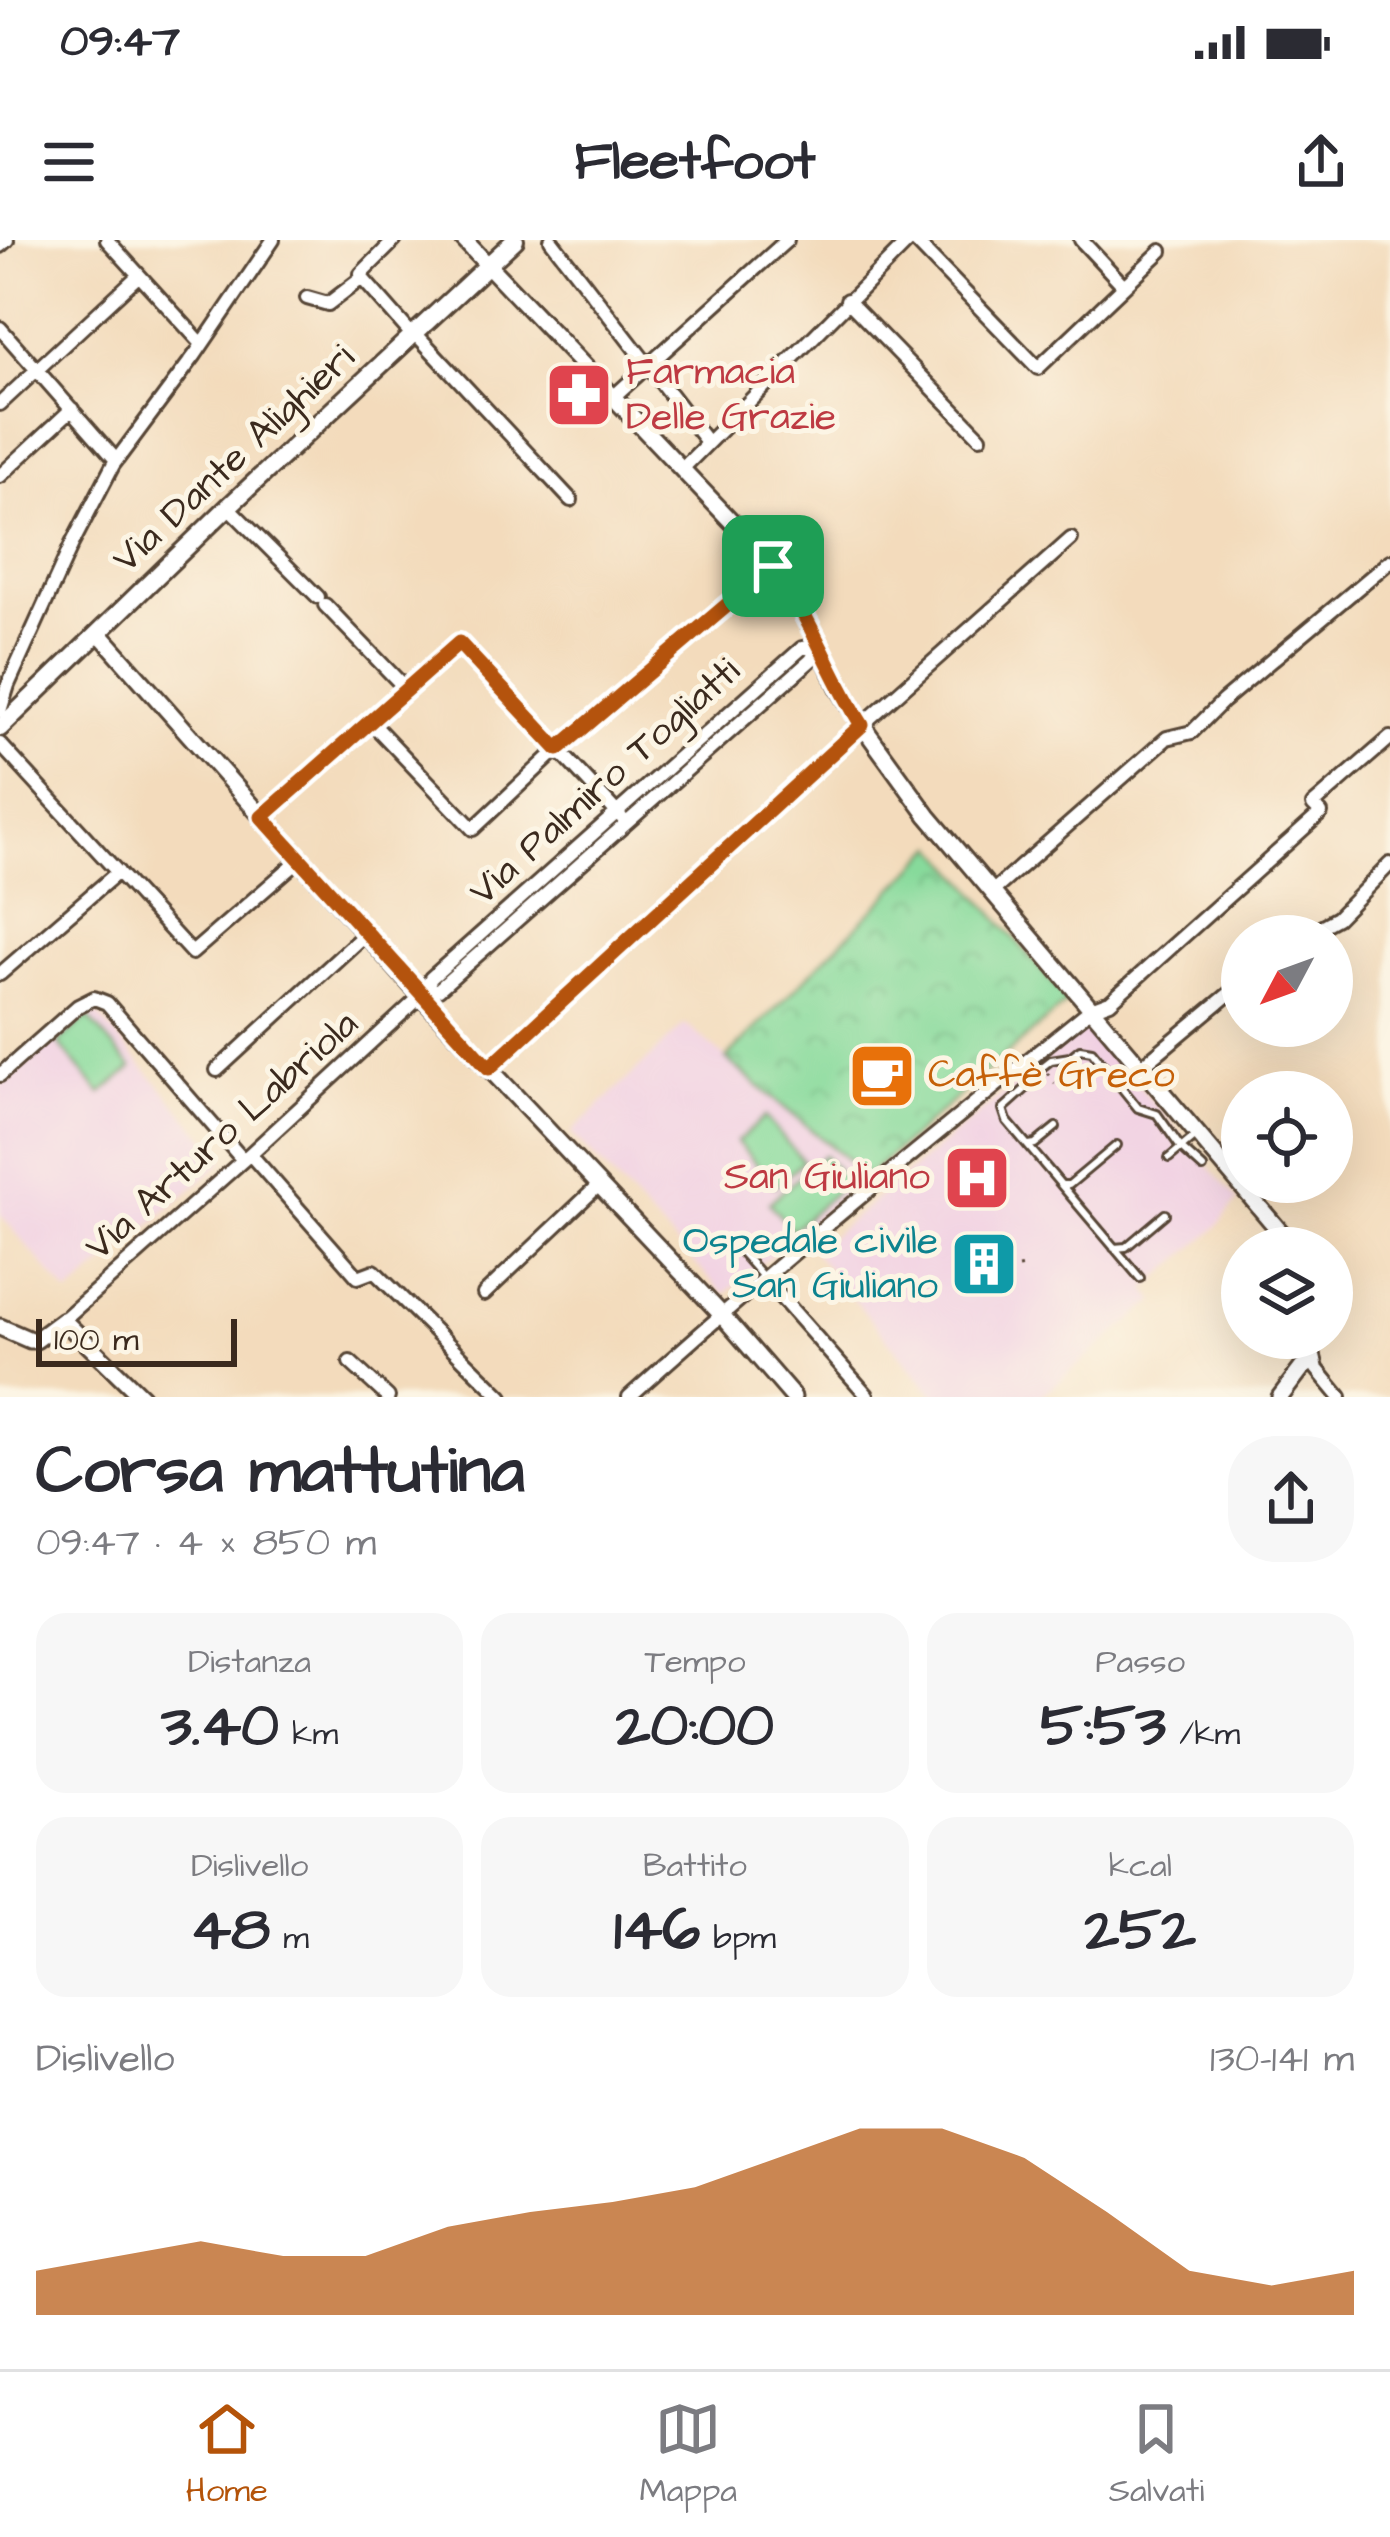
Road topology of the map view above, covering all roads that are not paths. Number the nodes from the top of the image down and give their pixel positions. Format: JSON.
{"nodes":[{"id":1,"x":107,"y":240,"type":"edge"},
{"id":2,"x":395,"y":240,"type":"edge"},
{"id":3,"x":464,"y":240,"type":"edge"},
{"id":4,"x":515,"y":240,"type":"edge"},
{"id":5,"x":551,"y":240,"type":"edge"},
{"id":6,"x":787,"y":240,"type":"edge"},
{"id":7,"x":912,"y":240,"type":"edge"},
{"id":8,"x":1081,"y":240,"type":"edge"},
{"id":9,"x":268,"y":242,"type":"edge"},
{"id":10,"x":1161,"y":251,"type":"dead end"},
{"id":11,"x":488,"y":266,"type":"junction"},
{"id":12,"x":139,"y":275,"type":"junction"},
{"id":13,"x":362,"y":278,"type":"junction"},
{"id":14,"x":1124,"y":286,"type":"junction"},
{"id":15,"x":307,"y":298,"type":"dead end"},
{"id":16,"x":848,"y":300,"type":"junction"},
{"id":17,"x":0,"y":328,"type":"edge"},
{"id":18,"x":414,"y":335,"type":"junction"},
{"id":19,"x":202,"y":344,"type":"junction"},
{"id":20,"x":648,"y":366,"type":"junction"},
{"id":21,"x":37,"y":370,"type":"junction"},
{"id":22,"x":612,"y":398,"type":"junction"},
{"id":23,"x":0,"y":404,"type":"edge"},
{"id":24,"x":72,"y":409,"type":"junction"},
{"id":25,"x":980,"y":437,"type":"dead end"},
{"id":26,"x":707,"y":442,"type":"junction"},
{"id":27,"x":116,"y":460,"type":"junction"},
{"id":28,"x":682,"y":469,"type":"junction"},
{"id":29,"x":0,"y":476,"type":"edge"},
{"id":30,"x":571,"y":500,"type":"dead end"},
{"id":31,"x":228,"y":507,"type":"junction"},
{"id":32,"x":1071,"y":539,"type":"dead end"},
{"id":33,"x":1390,"y":561,"type":"edge"},
{"id":34,"x":773,"y":566,"type":"junction"},
{"id":35,"x":99,"y":633,"type":"junction"},
{"id":36,"x":819,"y":647,"type":"junction"},
{"id":37,"x":406,"y":689,"type":"junction"},
{"id":38,"x":0,"y":711,"type":"edge"},
{"id":39,"x":370,"y":722,"type":"junction"},
{"id":40,"x":862,"y":725,"type":"junction"},
{"id":41,"x":0,"y":728,"type":"edge"},
{"id":42,"x":1390,"y":738,"type":"edge"},
{"id":43,"x":0,"y":744,"type":"edge"},
{"id":44,"x":558,"y":749,"type":"junction"},
{"id":45,"x":262,"y":817,"type":"junction"},
{"id":46,"x":621,"y":817,"type":"junction"},
{"id":47,"x":300,"y":860,"type":"junction"},
{"id":48,"x":1390,"y":864,"type":"edge"},
{"id":49,"x":118,"y":872,"type":"junction"},
{"id":50,"x":992,"y":892,"type":"junction"},
{"id":51,"x":1340,"y":915,"type":"edge"},
{"id":52,"x":365,"y":933,"type":"junction"},
{"id":53,"x":0,"y":974,"type":"edge"},
{"id":54,"x":421,"y":996,"type":"junction"},
{"id":55,"x":1221,"y":1000,"type":"edge"},
{"id":56,"x":1090,"y":1009,"type":"junction"},
{"id":57,"x":1037,"y":1062,"type":"junction"},
{"id":58,"x":1141,"y":1067,"type":"junction"},
{"id":59,"x":489,"y":1068,"type":"junction"},
{"id":60,"x":217,"y":1070,"type":"dead end"},
{"id":61,"x":0,"y":1075,"type":"edge"},
{"id":62,"x":1055,"y":1126,"type":"dead end"},
{"id":63,"x":1198,"y":1134,"type":"junction"},
{"id":64,"x":1027,"y":1145,"type":"junction"},
{"id":65,"x":1117,"y":1145,"type":"dead end"},
{"id":66,"x":1181,"y":1148,"type":"junction"},
{"id":67,"x":247,"y":1157,"type":"junction"},
{"id":68,"x":1169,"y":1158,"type":"dead end"},
{"id":69,"x":1203,"y":1168,"type":"dead end"},
{"id":70,"x":599,"y":1185,"type":"junction"},
{"id":71,"x":1061,"y":1185,"type":"junction"},
{"id":72,"x":1165,"y":1214,"type":"dead end"},
{"id":73,"x":1276,"y":1227,"type":"edge"},
{"id":74,"x":1114,"y":1248,"type":"junction"},
{"id":75,"x":740,"y":1251,"type":"dead end"},
{"id":76,"x":764,"y":1278,"type":"junction"},
{"id":77,"x":1140,"y":1278,"type":"dead end"},
{"id":78,"x":484,"y":1294,"type":"dead end"},
{"id":79,"x":721,"y":1314,"type":"junction"},
{"id":80,"x":63,"y":1320,"type":"junction"},
{"id":81,"x":0,"y":1327,"type":"edge"},
{"id":82,"x":1306,"y":1359,"type":"edge"},
{"id":83,"x":1316,"y":1359,"type":"edge"},
{"id":84,"x":350,"y":1362,"type":"dead end"},
{"id":85,"x":867,"y":1395,"type":"edge"},
{"id":86,"x":142,"y":1397,"type":"edge"},
{"id":87,"x":388,"y":1397,"type":"edge"},
{"id":88,"x":502,"y":1397,"type":"edge"},
{"id":89,"x":629,"y":1397,"type":"edge"},
{"id":90,"x":794,"y":1397,"type":"edge"},
{"id":91,"x":1280,"y":1397,"type":"edge"},
{"id":92,"x":1340,"y":1397,"type":"edge"}],
"edges":[{"from":1,"to":12,"type":"street"},
{"from":2,"to":13,"type":"street"},
{"from":3,"to":11,"type":"street"},
{"from":4,"to":11,"type":"main road","name":"Via Dante Alighieri"},
{"from":5,"to":20,"type":"street"},
{"from":6,"to":20,"type":"street"},
{"from":7,"to":14,"type":"street"},
{"from":7,"to":16,"type":"street"},
{"from":8,"to":14,"type":"street"},
{"from":9,"to":19,"type":"street"},
{"from":10,"to":14,"type":"street"},
{"from":11,"to":18,"type":"main road","name":"Via Dante Alighieri"},
{"from":11,"to":22,"type":"street"},
{"from":12,"to":19,"type":"street"},
{"from":12,"to":21,"type":"street"},
{"from":13,"to":15,"type":"street"},
{"from":13,"to":18,"type":"street"},
{"from":16,"to":25,"type":"street"},
{"from":16,"to":26,"type":"street"},
{"from":17,"to":21,"type":"street"},
{"from":18,"to":30,"type":"street"},
{"from":18,"to":31,"type":"main road","name":"Via Dante Alighieri"},
{"from":19,"to":27,"type":"street"},
{"from":20,"to":22,"type":"street"},
{"from":20,"to":26,"type":"street"},
{"from":21,"to":23,"type":"street"},
{"from":21,"to":24,"type":"street"},
{"from":22,"to":28,"type":"street"},
{"from":24,"to":27,"type":"street"},
{"from":24,"to":29,"type":"street"},
{"from":26,"to":28,"type":"street"},
{"from":27,"to":38,"type":"street"},
{"from":28,"to":34,"type":"street"},
{"from":31,"to":35,"type":"main road","name":"Via Dante Alighieri"},
{"from":31,"to":37,"type":"street"},
{"from":32,"to":40,"type":"street"},
{"from":33,"to":50,"type":"street"},
{"from":34,"to":36,"type":"street"},
{"from":34,"to":44,"type":"street"},
{"from":35,"to":41,"type":"main road","name":"Via Dante Alighieri"},
{"from":35,"to":45,"type":"street"},
{"from":36,"to":40,"type":"street"},
{"from":36,"to":46,"type":"street","name":"Via Palmiro Togliatti"},
{"from":37,"to":39,"type":"street"},
{"from":37,"to":44,"type":"street"},
{"from":39,"to":44,"type":"street"},
{"from":39,"to":45,"type":"street"},
{"from":40,"to":50,"type":"street"},
{"from":40,"to":59,"type":"street"},
{"from":42,"to":56,"type":"street"},
{"from":43,"to":49,"type":"street"},
{"from":44,"to":46,"type":"street"},
{"from":45,"to":47,"type":"street"},
{"from":46,"to":54,"type":"street","name":"Via Palmiro Togliatti"},
{"from":47,"to":49,"type":"street"},
{"from":47,"to":52,"type":"street"},
{"from":48,"to":51,"type":"street"},
{"from":49,"to":53,"type":"street"},
{"from":50,"to":56,"type":"street"},
{"from":52,"to":54,"type":"street"},
{"from":52,"to":60,"type":"street"},
{"from":54,"to":59,"type":"street"},
{"from":54,"to":67,"type":"street","name":"Via Arturo Labriola"},
{"from":55,"to":58,"type":"street"},
{"from":56,"to":57,"type":"street"},
{"from":56,"to":58,"type":"street"},
{"from":57,"to":64,"type":"lane"},
{"from":57,"to":66,"type":"lane"},
{"from":57,"to":76,"type":"street"},
{"from":58,"to":63,"type":"street"},
{"from":59,"to":70,"type":"street"},
{"from":61,"to":67,"type":"street"},
{"from":62,"to":64,"type":"lane"},
{"from":63,"to":66,"type":"lane"},
{"from":63,"to":73,"type":"street"},
{"from":64,"to":71,"type":"lane"},
{"from":65,"to":71,"type":"lane"},
{"from":66,"to":68,"type":"lane"},
{"from":66,"to":69,"type":"lane"},
{"from":67,"to":80,"type":"street","name":"Via Arturo Labriola"},
{"from":67,"to":88,"type":"street"},
{"from":70,"to":78,"type":"street"},
{"from":70,"to":79,"type":"street"},
{"from":71,"to":74,"type":"lane"},
{"from":72,"to":74,"type":"lane"},
{"from":74,"to":77,"type":"lane"},
{"from":75,"to":76,"type":"lane"},
{"from":76,"to":79,"type":"street"},
{"from":76,"to":85,"type":"street"},
{"from":79,"to":89,"type":"street"},
{"from":79,"to":90,"type":"street"},
{"from":80,"to":81,"type":"street"},
{"from":80,"to":86,"type":"street"},
{"from":82,"to":91,"type":"street"},
{"from":83,"to":92,"type":"street"},
{"from":84,"to":87,"type":"street"}]}
